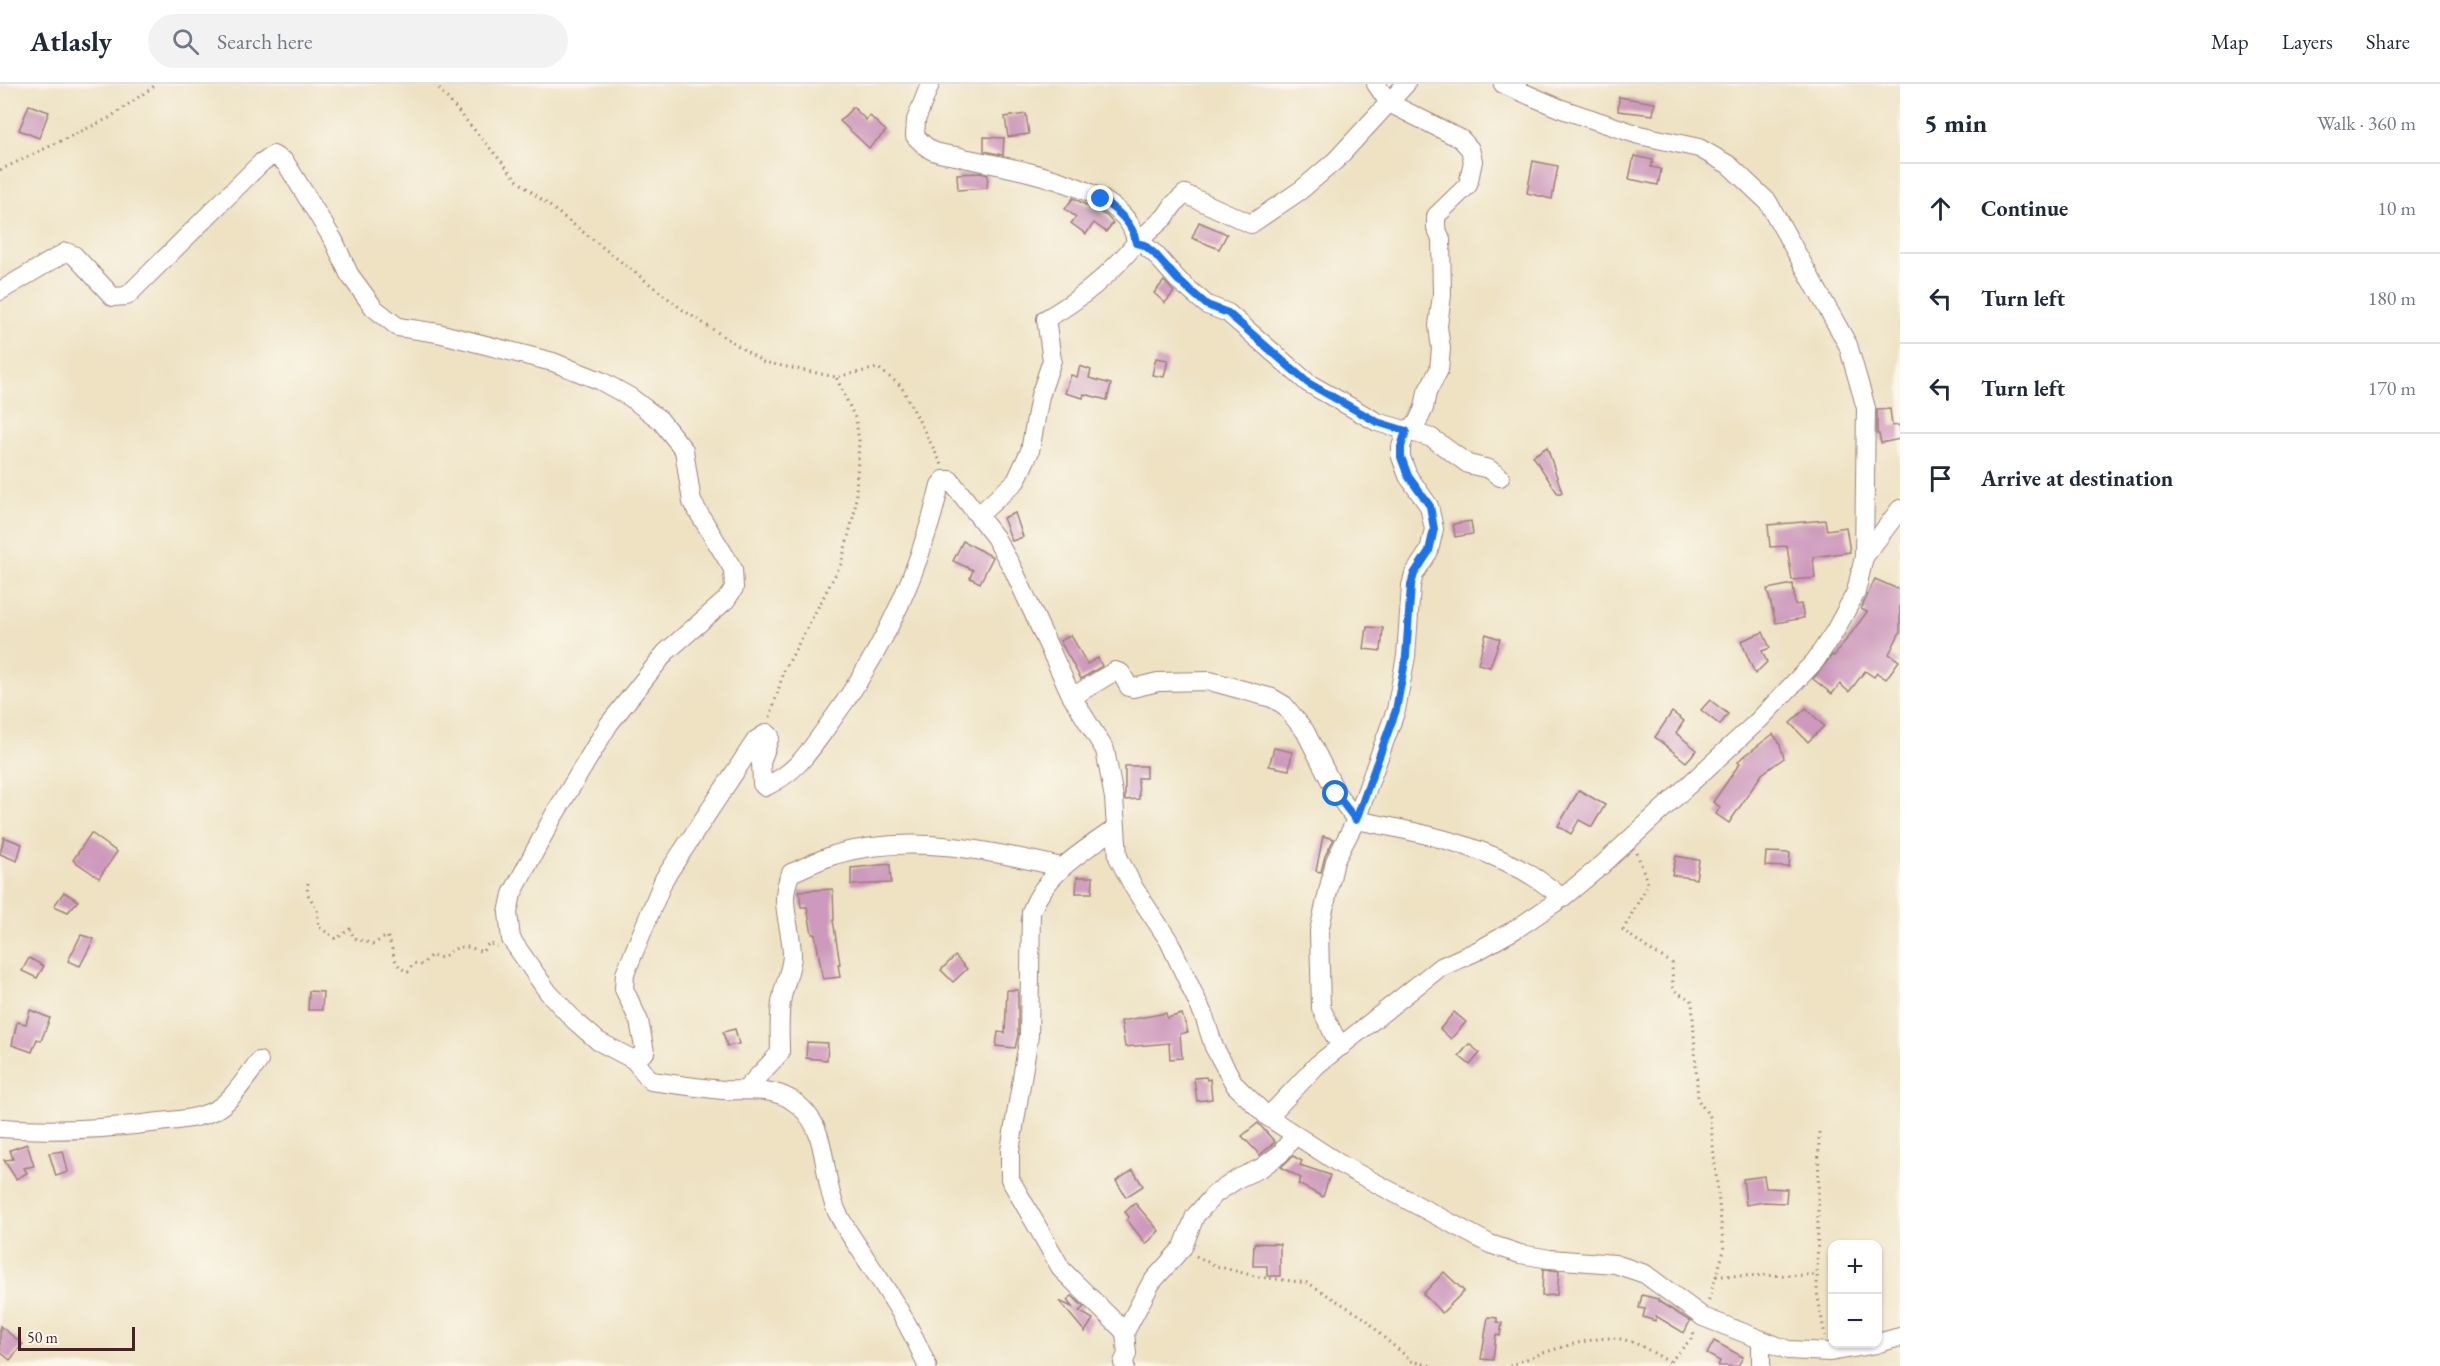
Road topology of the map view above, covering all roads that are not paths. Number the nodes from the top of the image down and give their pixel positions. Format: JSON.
{"nodes":[{"id":1,"x":930,"y":84,"type":"edge"},
{"id":2,"x":1376,"y":84,"type":"edge"},
{"id":3,"x":1406,"y":84,"type":"edge"},
{"id":4,"x":1503,"y":84,"type":"edge"},
{"id":5,"x":1389,"y":103,"type":"junction"},
{"id":6,"x":1136,"y":243,"type":"junction"},
{"id":7,"x":0,"y":291,"type":"edge"},
{"id":8,"x":1406,"y":431,"type":"junction"},
{"id":9,"x":1500,"y":477,"type":"dead end"},
{"id":10,"x":1900,"y":509,"type":"edge"},
{"id":11,"x":980,"y":515,"type":"junction"},
{"id":12,"x":1864,"y":557,"type":"junction"},
{"id":13,"x":1072,"y":697,"type":"junction"},
{"id":14,"x":1356,"y":820,"type":"junction"},
{"id":15,"x":1116,"y":828,"type":"junction"},
{"id":16,"x":1060,"y":867,"type":"junction"},
{"id":17,"x":1562,"y":898,"type":"junction"},
{"id":18,"x":1342,"y":1046,"type":"junction"},
{"id":19,"x":634,"y":1060,"type":"junction"},
{"id":20,"x":259,"y":1061,"type":"dead end"},
{"id":21,"x":746,"y":1089,"type":"junction"},
{"id":22,"x":1268,"y":1117,"type":"junction"},
{"id":23,"x":0,"y":1128,"type":"edge"},
{"id":24,"x":1295,"y":1135,"type":"junction"},
{"id":25,"x":1125,"y":1332,"type":"junction"},
{"id":26,"x":1900,"y":1337,"type":"edge"},
{"id":27,"x":1761,"y":1340,"type":"junction"},
{"id":28,"x":1882,"y":1342,"type":"edge"},
{"id":29,"x":1851,"y":1348,"type":"edge"},
{"id":30,"x":927,"y":1366,"type":"edge"},
{"id":31,"x":1125,"y":1366,"type":"edge"},
{"id":32,"x":1761,"y":1366,"type":"edge"}],
"edges":[{"from":1,"to":6,"type":"street"},
{"from":2,"to":5,"type":"street"},
{"from":3,"to":5,"type":"street"},
{"from":4,"to":12,"type":"street"},
{"from":5,"to":6,"type":"street"},
{"from":5,"to":8,"type":"street"},
{"from":6,"to":8,"type":"street"},
{"from":6,"to":11,"type":"street"},
{"from":7,"to":19,"type":"street"},
{"from":8,"to":9,"type":"street"},
{"from":8,"to":14,"type":"street"},
{"from":10,"to":12,"type":"street"},
{"from":11,"to":13,"type":"street"},
{"from":11,"to":19,"type":"street"},
{"from":12,"to":17,"type":"street"},
{"from":13,"to":14,"type":"street"},
{"from":13,"to":15,"type":"street"},
{"from":14,"to":17,"type":"street"},
{"from":14,"to":18,"type":"street"},
{"from":15,"to":16,"type":"street"},
{"from":15,"to":22,"type":"street"},
{"from":16,"to":21,"type":"street"},
{"from":16,"to":25,"type":"street"},
{"from":17,"to":18,"type":"street"},
{"from":18,"to":22,"type":"street"},
{"from":19,"to":21,"type":"street"},
{"from":20,"to":23,"type":"street"},
{"from":21,"to":30,"type":"street"},
{"from":22,"to":24,"type":"street"},
{"from":24,"to":25,"type":"street"},
{"from":24,"to":27,"type":"street"},
{"from":25,"to":31,"type":"street"},
{"from":26,"to":28,"type":"street"},
{"from":27,"to":29,"type":"street"},
{"from":27,"to":32,"type":"street"}]}
